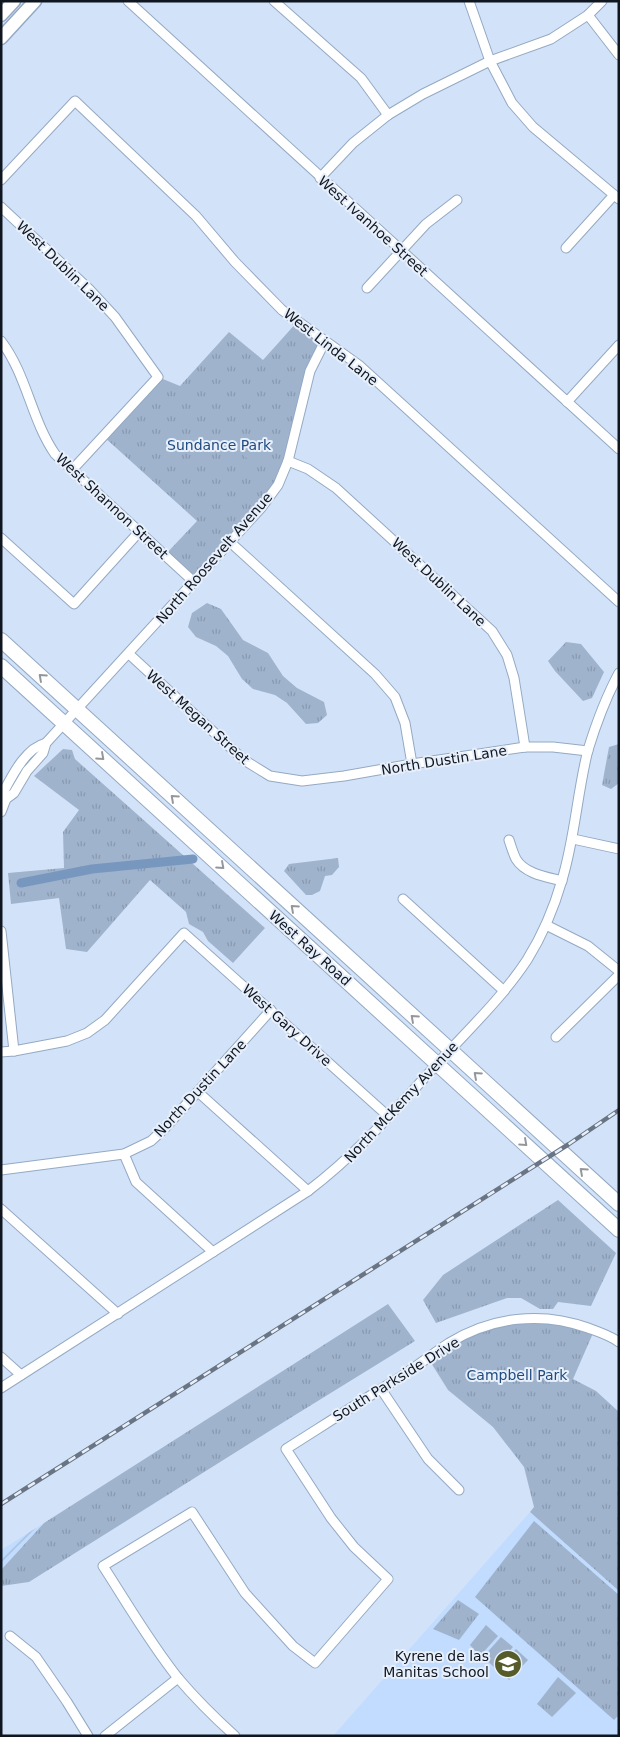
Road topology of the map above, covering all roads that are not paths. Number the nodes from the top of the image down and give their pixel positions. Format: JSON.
{"nodes":[{"id":1,"x":14,"y":1,"type":"edge"},
{"id":2,"x":35,"y":1,"type":"edge"},
{"id":3,"x":128,"y":1,"type":"edge"},
{"id":4,"x":274,"y":1,"type":"edge"},
{"id":5,"x":469,"y":1,"type":"edge"},
{"id":6,"x":602,"y":1,"type":"edge"},
{"id":7,"x":588,"y":14,"type":"junction"},
{"id":8,"x":1,"y":15,"type":"edge"},
{"id":9,"x":1,"y":38,"type":"edge"},
{"id":10,"x":619,"y":55,"type":"edge"},
{"id":11,"x":490,"y":61,"type":"junction"},
{"id":12,"x":388,"y":115,"type":"junction"},
{"id":13,"x":320,"y":178,"type":"junction"},
{"id":14,"x":1,"y":180,"type":"edge"},
{"id":15,"x":616,"y":197,"type":"edge"},
{"id":16,"x":457,"y":200,"type":"dead end"},
{"id":17,"x":1,"y":207,"type":"edge"},
{"id":18,"x":566,"y":248,"type":"dead end"},
{"id":19,"x":401,"y":251,"type":"junction"},
{"id":20,"x":367,"y":288,"type":"dead end"},
{"id":21,"x":1,"y":341,"type":"edge"},
{"id":22,"x":325,"y":341,"type":"junction"},
{"id":23,"x":619,"y":345,"type":"edge"},
{"id":24,"x":567,"y":402,"type":"junction"},
{"id":25,"x":619,"y":449,"type":"edge"},
{"id":26,"x":288,"y":461,"type":"junction"},
{"id":27,"x":72,"y":470,"type":"junction"},
{"id":28,"x":138,"y":532,"type":"junction"},
{"id":29,"x":1,"y":538,"type":"edge"},
{"id":30,"x":230,"y":542,"type":"junction"},
{"id":31,"x":194,"y":582,"type":"junction"},
{"id":32,"x":619,"y":602,"type":"edge"},
{"id":33,"x":1,"y":640,"type":"edge"},
{"id":34,"x":129,"y":654,"type":"junction"},
{"id":35,"x":1,"y":666,"type":"edge"},
{"id":36,"x":619,"y":673,"type":"edge"},
{"id":37,"x":78,"y":710,"type":"junction"},
{"id":38,"x":64,"y":724,"type":"junction"},
{"id":39,"x":526,"y":748,"type":"junction"},
{"id":40,"x":588,"y":751,"type":"junction"},
{"id":41,"x":412,"y":764,"type":"junction"},
{"id":42,"x":270,"y":776,"type":"joint"},
{"id":43,"x":1,"y":812,"type":"edge"},
{"id":44,"x":573,"y":839,"type":"junction"},
{"id":45,"x":509,"y":840,"type":"dead end"},
{"id":46,"x":619,"y":849,"type":"edge"},
{"id":47,"x":562,"y":881,"type":"junction"},
{"id":48,"x":404,"y":900,"type":"dead end"},
{"id":49,"x":546,"y":925,"type":"junction"},
{"id":50,"x":1,"y":931,"type":"edge"},
{"id":51,"x":619,"y":971,"type":"edge"},
{"id":52,"x":619,"y":976,"type":"edge"},
{"id":53,"x":504,"y":991,"type":"junction"},
{"id":54,"x":270,"y":1010,"type":"junction"},
{"id":55,"x":556,"y":1037,"type":"dead end"},
{"id":56,"x":450,"y":1050,"type":"junction"},
{"id":57,"x":14,"y":1051,"type":"junction"},
{"id":58,"x":1,"y":1052,"type":"edge"},
{"id":59,"x":437,"y":1064,"type":"junction"},
{"id":60,"x":198,"y":1092,"type":"junction"},
{"id":61,"x":389,"y":1117,"type":"junction"},
{"id":62,"x":124,"y":1154,"type":"junction"},
{"id":63,"x":1,"y":1170,"type":"edge"},
{"id":64,"x":308,"y":1191,"type":"junction"},
{"id":65,"x":619,"y":1204,"type":"edge"},
{"id":66,"x":1,"y":1209,"type":"edge"},
{"id":67,"x":619,"y":1230,"type":"edge"},
{"id":68,"x":214,"y":1252,"type":"junction"},
{"id":69,"x":118,"y":1314,"type":"junction"},
{"id":70,"x":619,"y":1342,"type":"edge"},
{"id":71,"x":1,"y":1357,"type":"edge"},
{"id":72,"x":21,"y":1375,"type":"junction"},
{"id":73,"x":1,"y":1388,"type":"edge"},
{"id":74,"x":381,"y":1389,"type":"junction"},
{"id":75,"x":459,"y":1490,"type":"dead end"},
{"id":76,"x":10,"y":1636,"type":"dead end"},
{"id":77,"x":178,"y":1678,"type":"junction"},
{"id":78,"x":88,"y":1736,"type":"edge"},
{"id":79,"x":105,"y":1736,"type":"edge"},
{"id":80,"x":235,"y":1736,"type":"edge"}],
"edges":[{"from":1,"to":8,"type":"main road"},
{"from":2,"to":9,"type":"main road"},
{"from":3,"to":13,"type":"street","name":"West Ivanhoe Street"},
{"from":4,"to":12,"type":"street"},
{"from":5,"to":11,"type":"street"},
{"from":6,"to":7,"type":"street"},
{"from":7,"to":10,"type":"street"},
{"from":7,"to":11,"type":"street"},
{"from":11,"to":12,"type":"street"},
{"from":11,"to":15,"type":"street"},
{"from":12,"to":13,"type":"street"},
{"from":13,"to":19,"type":"street","name":"West Ivanhoe Street"},
{"from":14,"to":22,"type":"street","name":"West Linda Lane"},
{"from":15,"to":18,"type":"street"},
{"from":16,"to":19,"type":"street"},
{"from":17,"to":27,"type":"street","name":"West Dublin Lane"},
{"from":19,"to":20,"type":"street"},
{"from":19,"to":24,"type":"street","name":"West Ivanhoe Street"},
{"from":21,"to":27,"type":"street","name":"West Shannon Street"},
{"from":22,"to":26,"type":"street","name":"North Roosevelt Avenue"},
{"from":22,"to":32,"type":"street","name":"West Linda Lane"},
{"from":23,"to":24,"type":"street"},
{"from":24,"to":25,"type":"street","name":"West Ivanhoe Street"},
{"from":26,"to":30,"type":"street","name":"North Roosevelt Avenue"},
{"from":26,"to":39,"type":"street","name":"West Dublin Lane"},
{"from":27,"to":28,"type":"street","name":"West Shannon Street"},
{"from":28,"to":29,"type":"street"},
{"from":28,"to":31,"type":"street","name":"West Shannon Street"},
{"from":30,"to":31,"type":"street","name":"North Roosevelt Avenue"},
{"from":30,"to":41,"type":"street"},
{"from":31,"to":34,"type":"street","name":"North Roosevelt Avenue"},
{"from":37,"to":33,"type":"main road","name":"West Ray Road","one_way":true},
{"from":34,"to":37,"type":"street","name":"North Roosevelt Avenue"},
{"from":34,"to":42,"type":"street","name":"West Megan Street"},
{"from":35,"to":38,"type":"main road","name":"West Ray Road"},
{"from":36,"to":40,"type":"street","name":"North McKemy Avenue"},
{"from":37,"to":38,"type":"street","name":"North Roosevelt Avenue"},
{"from":56,"to":37,"type":"main road","name":"West Ray Road","one_way":true},
{"from":38,"to":43,"type":"street","name":"North Roosevelt Avenue"},
{"from":38,"to":59,"type":"main road","name":"West Ray Road","one_way":true},
{"from":39,"to":40,"type":"street","name":"North Dustin Lane"},
{"from":39,"to":41,"type":"street","name":"North Dustin Lane"},
{"from":40,"to":44,"type":"street","name":"North McKemy Avenue"},
{"from":41,"to":42,"type":"street","name":"North Dustin Lane"},
{"from":44,"to":46,"type":"street"},
{"from":44,"to":47,"type":"street","name":"North McKemy Avenue"},
{"from":45,"to":47,"type":"street"},
{"from":47,"to":49,"type":"street","name":"North McKemy Avenue"},
{"from":48,"to":53,"type":"street"},
{"from":49,"to":51,"type":"street"},
{"from":49,"to":53,"type":"street","name":"North McKemy Avenue"},
{"from":50,"to":57,"type":"street"},
{"from":52,"to":55,"type":"street"},
{"from":53,"to":56,"type":"street","name":"North McKemy Avenue"},
{"from":54,"to":57,"type":"street","name":"West Gary Drive"},
{"from":54,"to":60,"type":"street","name":"North Dustin Lane"},
{"from":54,"to":61,"type":"street","name":"West Gary Drive"},
{"from":56,"to":59,"type":"street","name":"North McKemy Avenue"},
{"from":65,"to":56,"type":"main road","name":"West Ray Road","one_way":true},
{"from":57,"to":58,"type":"street"},
{"from":59,"to":61,"type":"street","name":"North McKemy Avenue"},
{"from":59,"to":67,"type":"main road","name":"West Ray Road","one_way":true},
{"from":60,"to":62,"type":"street","name":"North Dustin Lane"},
{"from":60,"to":64,"type":"street"},
{"from":61,"to":64,"type":"street","name":"North McKemy Avenue"},
{"from":62,"to":63,"type":"street","name":"North Dustin Lane"},
{"from":62,"to":68,"type":"street"},
{"from":64,"to":68,"type":"street","name":"North McKemy Avenue"},
{"from":66,"to":69,"type":"street"},
{"from":68,"to":69,"type":"street","name":"North McKemy Avenue"},
{"from":69,"to":72,"type":"street","name":"North McKemy Avenue"},
{"from":70,"to":74,"type":"street","name":"South Parkside Drive"},
{"from":71,"to":72,"type":"street"},
{"from":72,"to":73,"type":"street","name":"North McKemy Avenue"},
{"from":74,"to":75,"type":"street"},
{"from":74,"to":77,"type":"street","name":"South Parkside Drive"},
{"from":76,"to":78,"type":"street"},
{"from":77,"to":79,"type":"street"},
{"from":77,"to":80,"type":"street"}]}
